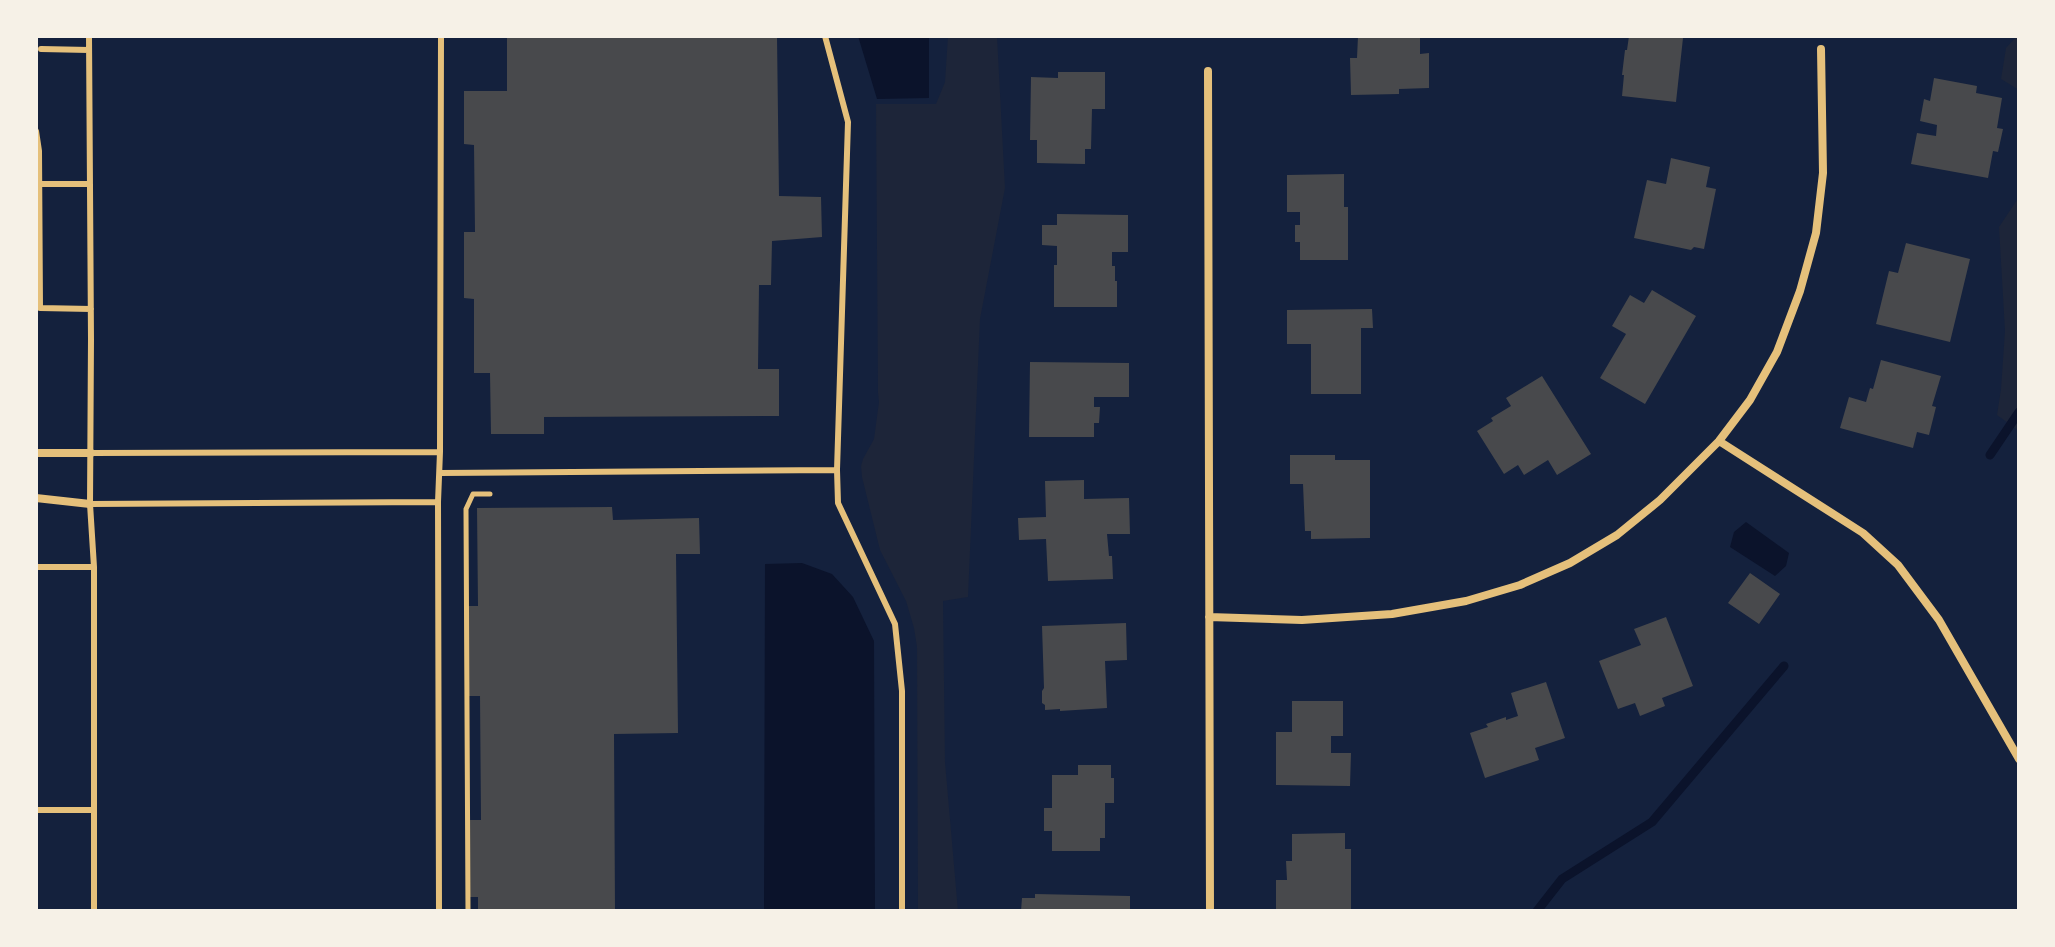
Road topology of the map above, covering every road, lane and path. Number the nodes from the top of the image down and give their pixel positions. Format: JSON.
{"nodes":[{"id":1,"x":89,"y":36,"type":"edge"},
{"id":2,"x":441,"y":36,"type":"edge"},
{"id":3,"x":825,"y":36,"type":"edge"},
{"id":4,"x":41,"y":49,"type":"dead end"},
{"id":5,"x":1821,"y":49,"type":"dead end"},
{"id":6,"x":89,"y":50,"type":"junction"},
{"id":7,"x":1208,"y":71,"type":"dead end"},
{"id":8,"x":36,"y":131,"type":"edge"},
{"id":9,"x":39,"y":184,"type":"junction"},
{"id":10,"x":90,"y":184,"type":"junction"},
{"id":11,"x":91,"y":309,"type":"junction"},
{"id":12,"x":1719,"y":441,"type":"junction"},
{"id":13,"x":440,"y":452,"type":"junction"},
{"id":14,"x":36,"y":453,"type":"edge"},
{"id":15,"x":91,"y":453,"type":"junction"},
{"id":16,"x":837,"y":470,"type":"junction"},
{"id":17,"x":440,"y":473,"type":"junction"},
{"id":18,"x":490,"y":494,"type":"dead end"},
{"id":19,"x":36,"y":498,"type":"edge"},
{"id":20,"x":438,"y":502,"type":"junction"},
{"id":21,"x":90,"y":504,"type":"junction"},
{"id":22,"x":36,"y":567,"type":"edge"},
{"id":23,"x":94,"y":567,"type":"junction"},
{"id":24,"x":1209,"y":617,"type":"junction"},
{"id":25,"x":2019,"y":759,"type":"edge"},
{"id":26,"x":36,"y":810,"type":"edge"},
{"id":27,"x":94,"y":810,"type":"junction"},
{"id":28,"x":94,"y":911,"type":"edge"},
{"id":29,"x":439,"y":911,"type":"edge"},
{"id":30,"x":468,"y":911,"type":"edge"},
{"id":31,"x":902,"y":911,"type":"edge"},
{"id":32,"x":1210,"y":911,"type":"edge"}],
"edges":[{"from":1,"to":6,"type":"lane"},
{"from":2,"to":13,"type":"lane"},
{"from":3,"to":16,"type":"lane"},
{"from":4,"to":6,"type":"lane"},
{"from":5,"to":12,"type":"street"},
{"from":6,"to":10,"type":"lane"},
{"from":7,"to":24,"type":"street"},
{"from":8,"to":9,"type":"lane"},
{"from":9,"to":10,"type":"lane"},
{"from":9,"to":11,"type":"lane"},
{"from":10,"to":11,"type":"lane"},
{"from":11,"to":15,"type":"lane"},
{"from":12,"to":24,"type":"street"},
{"from":12,"to":25,"type":"street"},
{"from":13,"to":15,"type":"lane"},
{"from":13,"to":17,"type":"lane"},
{"from":14,"to":15,"type":"street"},
{"from":15,"to":21,"type":"lane"},
{"from":16,"to":17,"type":"lane"},
{"from":16,"to":31,"type":"lane"},
{"from":17,"to":20,"type":"lane"},
{"from":18,"to":30,"type":"path"},
{"from":19,"to":21,"type":"street"},
{"from":20,"to":21,"type":"lane"},
{"from":20,"to":29,"type":"lane"},
{"from":21,"to":23,"type":"lane"},
{"from":22,"to":23,"type":"lane"},
{"from":23,"to":27,"type":"lane"},
{"from":24,"to":32,"type":"street"},
{"from":26,"to":27,"type":"lane"},
{"from":27,"to":28,"type":"lane"}]}
